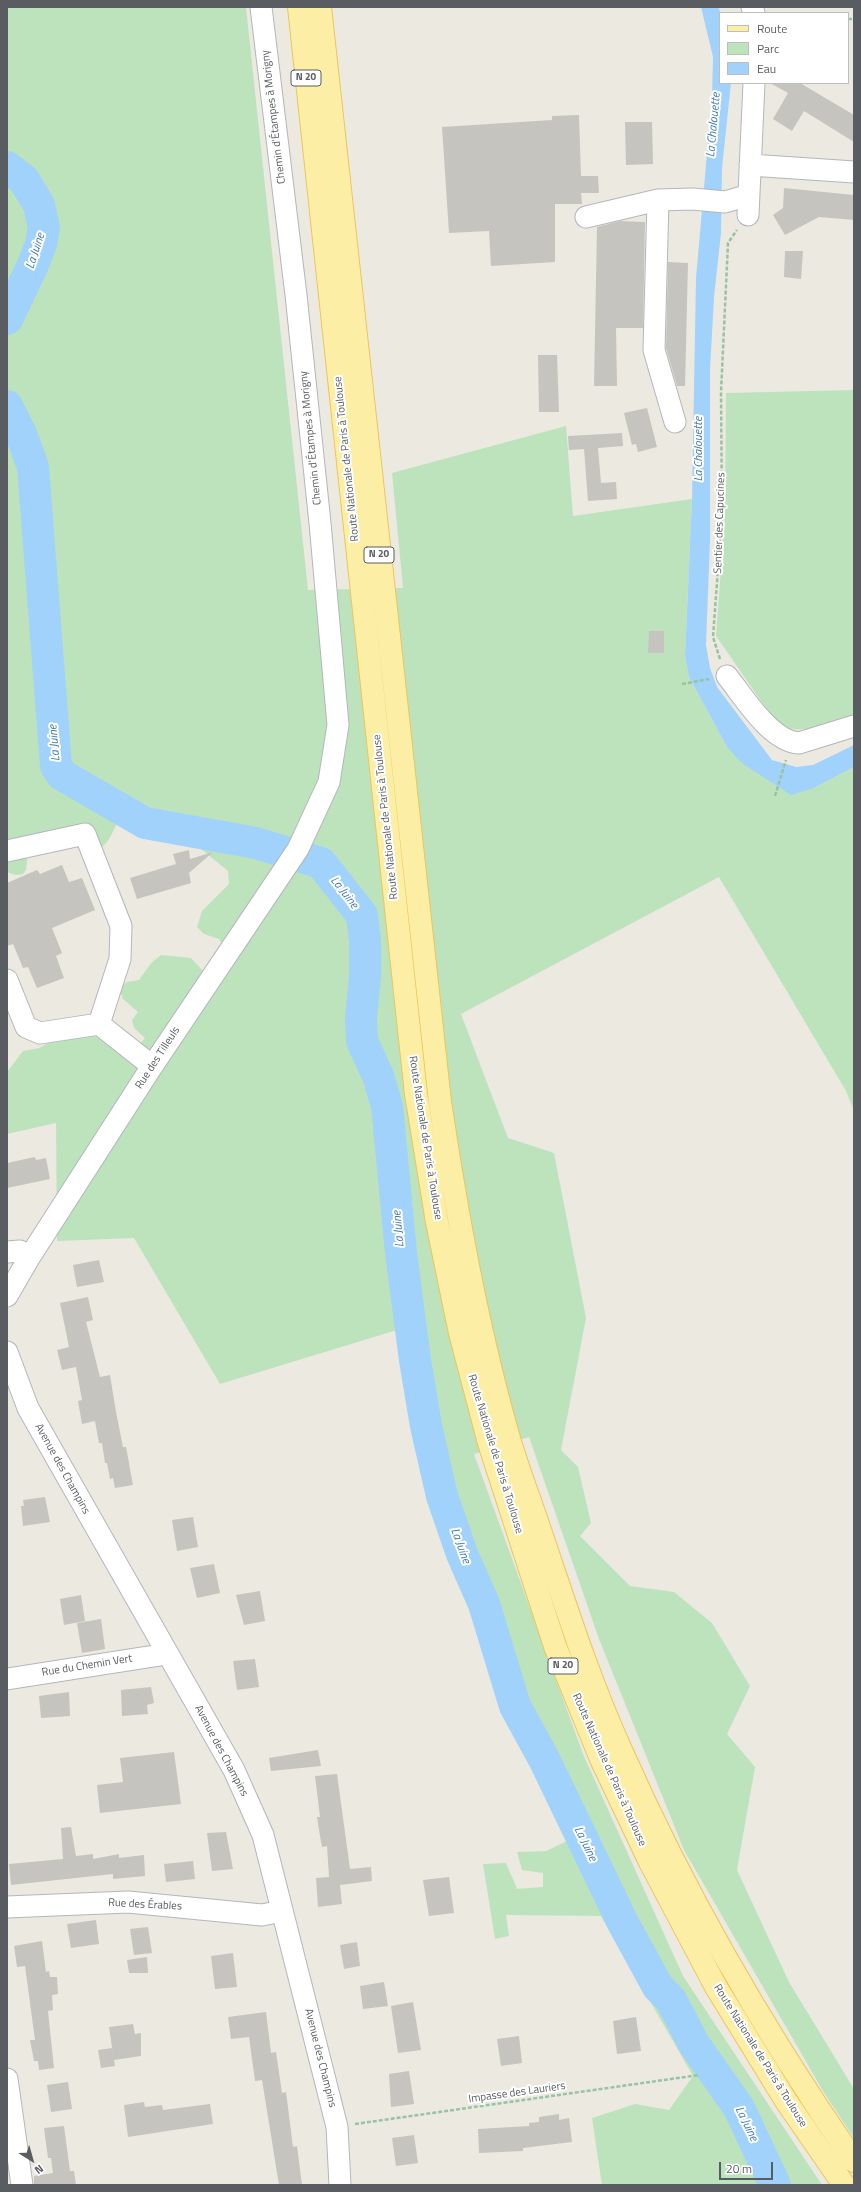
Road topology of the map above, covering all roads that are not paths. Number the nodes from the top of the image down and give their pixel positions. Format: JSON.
{"nodes":[{"id":1,"x":261,"y":7,"type":"edge"},
{"id":2,"x":299,"y":7,"type":"edge"},
{"id":3,"x":320,"y":7,"type":"edge"},
{"id":4,"x":754,"y":84,"type":"edge"},
{"id":5,"x":750,"y":165,"type":"junction"},
{"id":6,"x":854,"y":172,"type":"edge"},
{"id":7,"x":658,"y":200,"type":"junction"},
{"id":8,"x":586,"y":217,"type":"dead end"},
{"id":9,"x":675,"y":422,"type":"dead end"},
{"id":10,"x":727,"y":676,"type":"road end"},
{"id":11,"x":854,"y":726,"type":"edge"},
{"id":12,"x":7,"y":851,"type":"edge"},
{"id":13,"x":295,"y":853,"type":"joint"},
{"id":14,"x":7,"y":980,"type":"edge"},
{"id":15,"x":99,"y":1024,"type":"junction"},
{"id":16,"x":152,"y":1066,"type":"junction"},
{"id":17,"x":7,"y":1252,"type":"edge"},
{"id":18,"x":29,"y":1258,"type":"junction"},
{"id":19,"x":7,"y":1296,"type":"edge"},
{"id":20,"x":7,"y":1352,"type":"edge"},
{"id":21,"x":167,"y":1654,"type":"junction"},
{"id":22,"x":7,"y":1679,"type":"edge"},
{"id":23,"x":7,"y":1907,"type":"edge"},
{"id":24,"x":282,"y":1911,"type":"junction"},
{"id":25,"x":7,"y":2079,"type":"edge"},
{"id":26,"x":854,"y":2161,"type":"edge"},
{"id":27,"x":22,"y":2185,"type":"edge"},
{"id":28,"x":340,"y":2185,"type":"edge"},
{"id":29,"x":844,"y":2185,"type":"edge"}],
"edges":[{"from":1,"to":13,"type":"street","name":"Chemin d'Étampes à Morigny"},
{"from":2,"to":29,"type":"main road","name":"Route Nationale de Paris à Toulouse","number":"N 20"},
{"from":3,"to":26,"type":"main road","name":"Route Nationale de Paris à Toulouse","number":"N 20"},
{"from":4,"to":5,"type":"street"},
{"from":5,"to":6,"type":"street"},
{"from":5,"to":7,"type":"street"},
{"from":7,"to":8,"type":"street"},
{"from":7,"to":9,"type":"street"},
{"from":10,"to":11,"type":"street"},
{"from":12,"to":15,"type":"street"},
{"from":13,"to":16,"type":"street","name":"Rue des Tilleuls"},
{"from":14,"to":15,"type":"street"},
{"from":15,"to":16,"type":"street"},
{"from":16,"to":18,"type":"street","name":"Rue des Tilleuls"},
{"from":17,"to":18,"type":"street"},
{"from":18,"to":19,"type":"street"},
{"from":20,"to":21,"type":"street","name":"Avenue des Champins"},
{"from":21,"to":22,"type":"street","name":"Rue du Chemin Vert"},
{"from":21,"to":24,"type":"street","name":"Avenue des Champins"},
{"from":23,"to":24,"type":"street","name":"Rue des Érables"},
{"from":24,"to":28,"type":"street","name":"Avenue des Champins"},
{"from":25,"to":27,"type":"street"}]}
